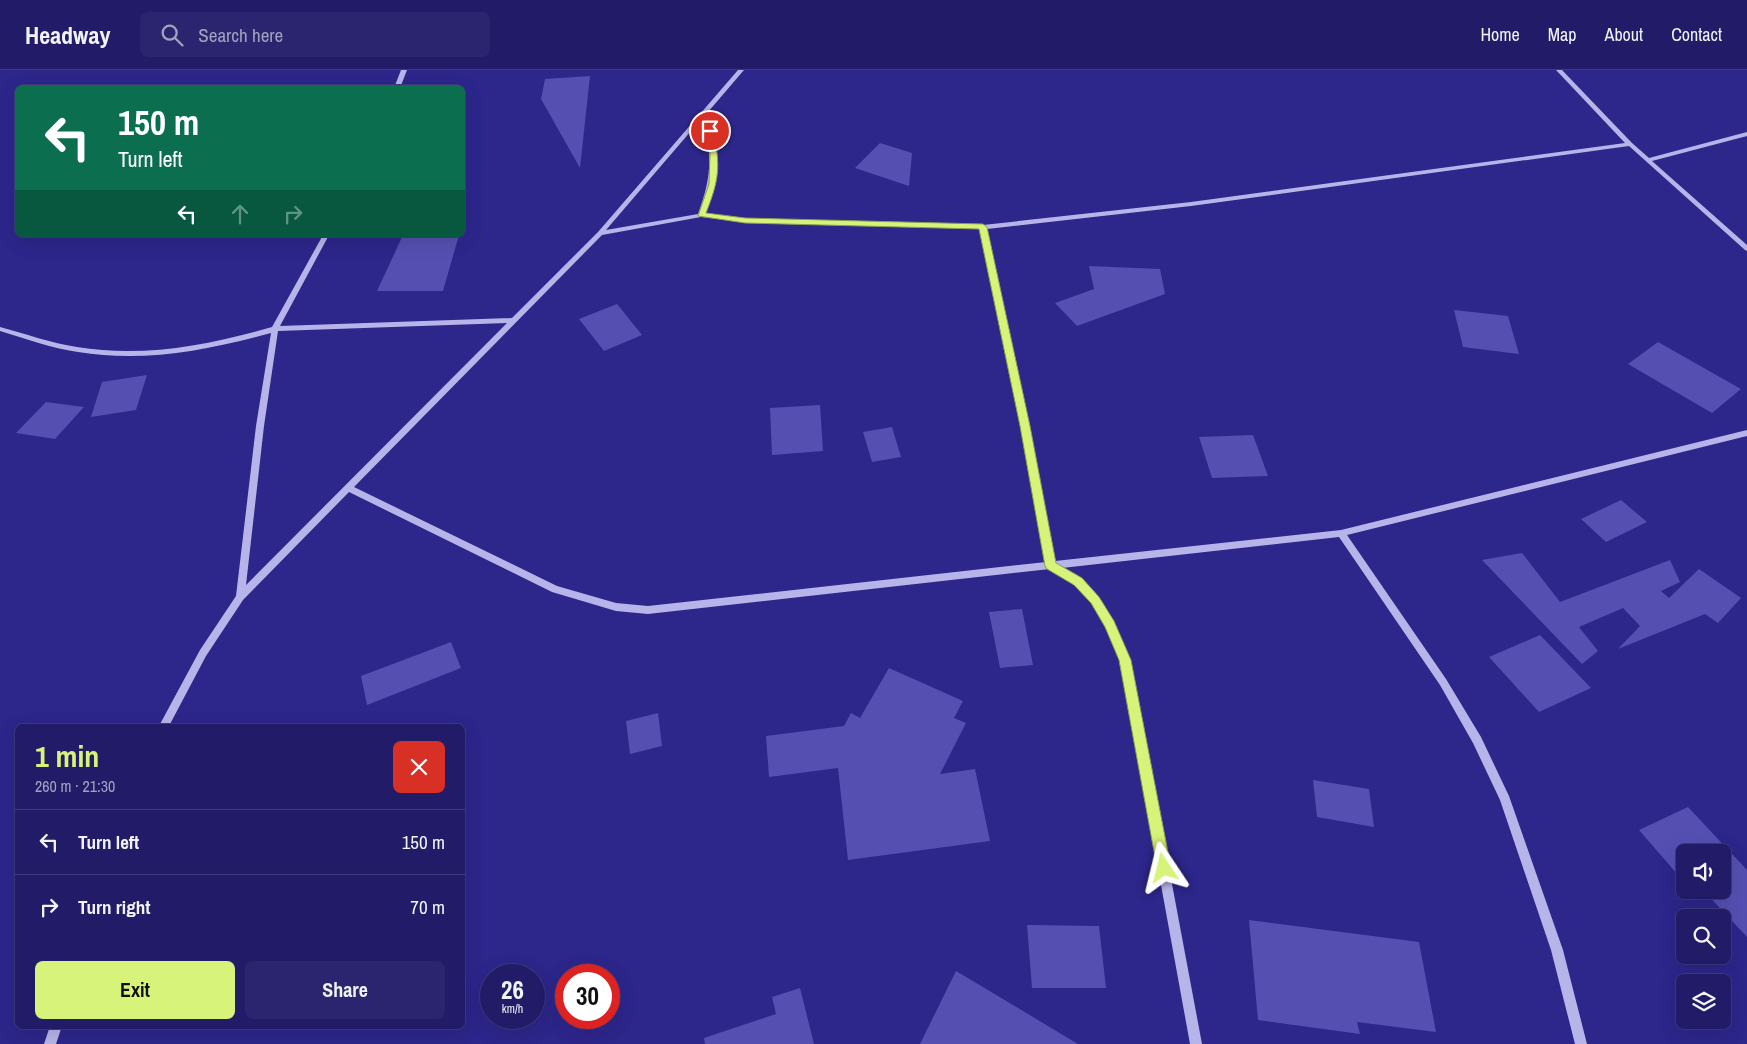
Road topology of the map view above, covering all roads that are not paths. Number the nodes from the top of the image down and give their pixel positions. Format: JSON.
{"nodes":[{"id":1,"x":404,"y":70,"type":"edge"},
{"id":2,"x":741,"y":70,"type":"edge"},
{"id":3,"x":1559,"y":70,"type":"edge"},
{"id":4,"x":398,"y":85,"type":"edge"},
{"id":5,"x":705,"y":112,"type":"junction"},
{"id":6,"x":1747,"y":134,"type":"edge"},
{"id":7,"x":1630,"y":144,"type":"junction"},
{"id":8,"x":1648,"y":160,"type":"junction"},
{"id":9,"x":701,"y":215,"type":"junction"},
{"id":10,"x":983,"y":227,"type":"junction"},
{"id":11,"x":600,"y":233,"type":"junction"},
{"id":12,"x":325,"y":237,"type":"edge"},
{"id":13,"x":1747,"y":249,"type":"edge"},
{"id":14,"x":515,"y":320,"type":"junction"},
{"id":15,"x":0,"y":329,"type":"edge"},
{"id":16,"x":275,"y":329,"type":"junction"},
{"id":17,"x":1747,"y":433,"type":"edge"},
{"id":18,"x":347,"y":488,"type":"junction"},
{"id":19,"x":1341,"y":533,"type":"junction"},
{"id":20,"x":1051,"y":566,"type":"junction"},
{"id":21,"x":240,"y":597,"type":"junction"},
{"id":22,"x":165,"y":724,"type":"edge"},
{"id":23,"x":55,"y":1029,"type":"edge"},
{"id":24,"x":50,"y":1044,"type":"edge"},
{"id":25,"x":1196,"y":1044,"type":"edge"},
{"id":26,"x":1581,"y":1044,"type":"edge"}],
"edges":[{"from":1,"to":4,"type":"street"},
{"from":2,"to":5,"type":"street"},
{"from":3,"to":7,"type":"street"},
{"from":5,"to":9,"type":"street"},
{"from":5,"to":11,"type":"street"},
{"from":6,"to":8,"type":"street"},
{"from":7,"to":8,"type":"street"},
{"from":7,"to":10,"type":"street"},
{"from":8,"to":13,"type":"street"},
{"from":9,"to":10,"type":"street"},
{"from":9,"to":11,"type":"street"},
{"from":10,"to":20,"type":"street"},
{"from":11,"to":14,"type":"street"},
{"from":12,"to":16,"type":"street"},
{"from":14,"to":16,"type":"street"},
{"from":14,"to":18,"type":"street"},
{"from":15,"to":16,"type":"street"},
{"from":16,"to":21,"type":"street"},
{"from":17,"to":19,"type":"street"},
{"from":18,"to":20,"type":"street"},
{"from":18,"to":21,"type":"street"},
{"from":19,"to":20,"type":"street"},
{"from":19,"to":26,"type":"street"},
{"from":20,"to":25,"type":"street"},
{"from":21,"to":22,"type":"street"},
{"from":23,"to":24,"type":"street"}]}
